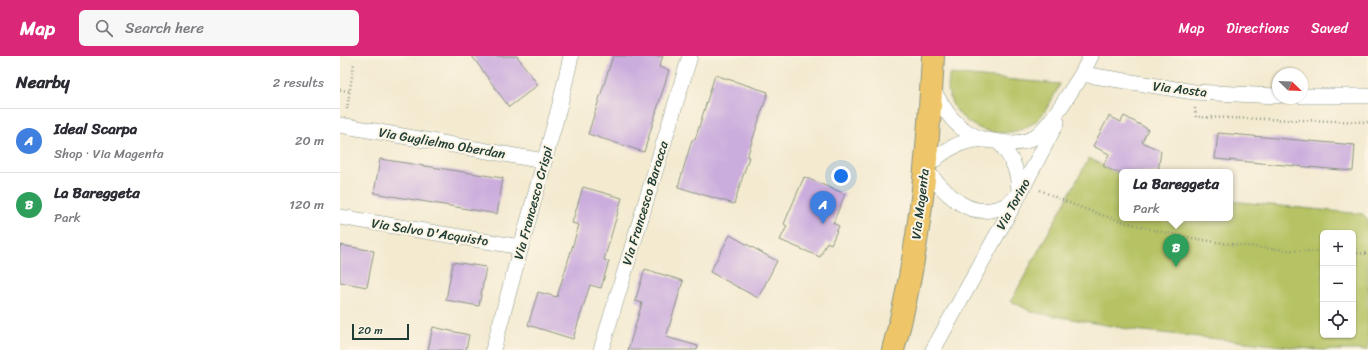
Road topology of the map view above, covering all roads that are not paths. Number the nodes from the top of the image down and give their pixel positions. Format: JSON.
{"nodes":[{"id":1,"x":571,"y":56,"type":"edge"},
{"id":2,"x":690,"y":56,"type":"edge"},
{"id":3,"x":933,"y":56,"type":"edge"},
{"id":4,"x":1091,"y":56,"type":"edge"},
{"id":5,"x":1082,"y":74,"type":"junction"},
{"id":6,"x":932,"y":88,"type":"junction"},
{"id":7,"x":1272,"y":96,"type":"edge"},
{"id":8,"x":1308,"y":96,"type":"edge"},
{"id":9,"x":1368,"y":96,"type":"edge"},
{"id":10,"x":343,"y":125,"type":"edge"},
{"id":11,"x":992,"y":141,"type":"junction"},
{"id":12,"x":544,"y":161,"type":"junction"},
{"id":13,"x":925,"y":169,"type":"junction"},
{"id":14,"x":1019,"y":194,"type":"junction"},
{"id":15,"x":340,"y":217,"type":"edge"},
{"id":16,"x":521,"y":247,"type":"junction"},
{"id":17,"x":493,"y":350,"type":"edge"},
{"id":18,"x":601,"y":350,"type":"edge"},
{"id":19,"x":893,"y":350,"type":"edge"},
{"id":20,"x":933,"y":350,"type":"edge"}],
"edges":[{"from":1,"to":12,"type":"street","name":"Via Francesco Crispi"},
{"from":2,"to":18,"type":"street","name":"Via Francesco Baracca"},
{"from":3,"to":6,"type":"main road","name":"Via Magenta"},
{"from":4,"to":5,"type":"street","name":"Via Torino"},
{"from":5,"to":7,"type":"street","name":"Via Aosta"},
{"from":5,"to":11,"type":"street"},
{"from":5,"to":14,"type":"street","name":"Via Torino"},
{"from":6,"to":11,"type":"street"},
{"from":6,"to":13,"type":"main road","name":"Via Magenta"},
{"from":8,"to":9,"type":"street"},
{"from":10,"to":12,"type":"street","name":"Via Guglielmo Oberdan"},
{"from":11,"to":13,"type":"street"},
{"from":11,"to":14,"type":"street"},
{"from":12,"to":16,"type":"street","name":"Via Francesco Crispi"},
{"from":13,"to":14,"type":"street"},
{"from":13,"to":19,"type":"main road","name":"Via Magenta"},
{"from":14,"to":20,"type":"street","name":"Via Torino"},
{"from":15,"to":16,"type":"street","name":"Via Salvo D'Acquisto"},
{"from":16,"to":17,"type":"street","name":"Via Francesco Crispi"}]}
